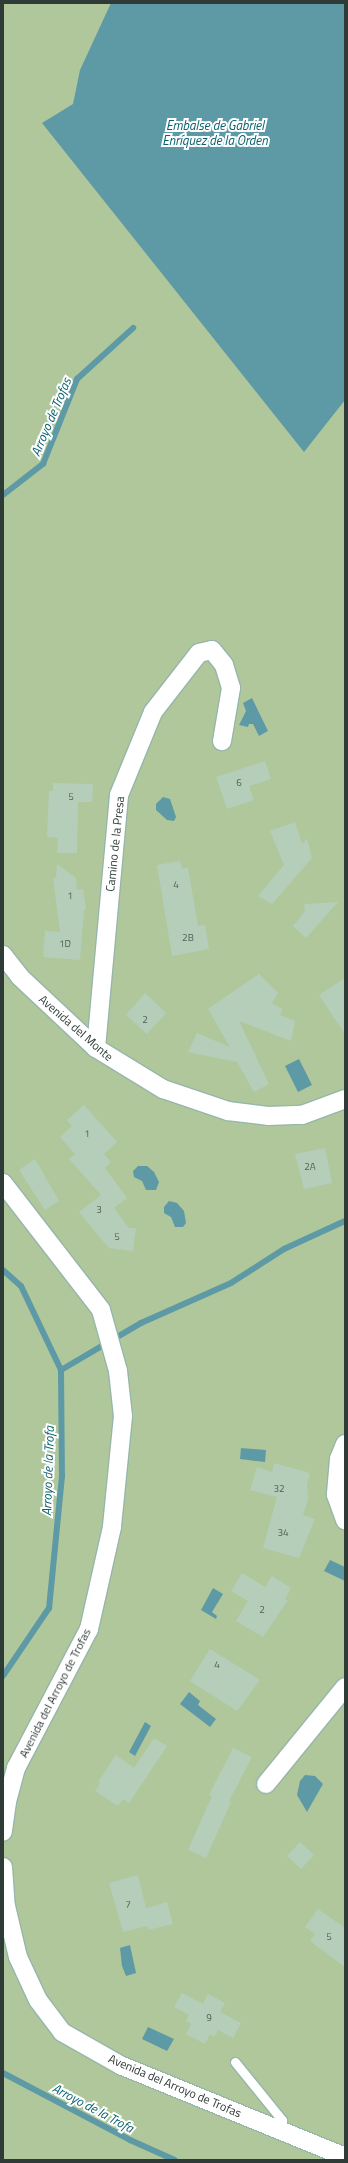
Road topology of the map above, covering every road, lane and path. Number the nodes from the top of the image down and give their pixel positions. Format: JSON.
{"nodes":[{"id":1,"x":222,"y":742,"type":"dead end"},
{"id":2,"x":3,"y":955,"type":"edge"},
{"id":3,"x":96,"y":1048,"type":"junction"},
{"id":4,"x":345,"y":1099,"type":"edge"},
{"id":5,"x":3,"y":1183,"type":"edge"},
{"id":6,"x":345,"y":1444,"type":"edge"},
{"id":7,"x":345,"y":1520,"type":"edge"},
{"id":8,"x":345,"y":1687,"type":"edge"},
{"id":9,"x":266,"y":1784,"type":"dead end"},
{"id":10,"x":3,"y":1832,"type":"edge"},
{"id":11,"x":3,"y":1867,"type":"edge"},
{"id":12,"x":235,"y":2062,"type":"dead end"},
{"id":13,"x":282,"y":2131,"type":"junction"},
{"id":14,"x":345,"y":2157,"type":"edge"}],
"edges":[{"from":1,"to":3,"type":"street","name":"Camino de la Presa"},
{"from":2,"to":3,"type":"street","name":"Avenida del Monte"},
{"from":3,"to":4,"type":"street","name":"Avenida del Monte"},
{"from":5,"to":10,"type":"street","name":"Avenida del Arroyo de Trofas"},
{"from":6,"to":7,"type":"street"},
{"from":8,"to":9,"type":"street"},
{"from":11,"to":13,"type":"street","name":"Avenida del Arroyo de Trofas"},
{"from":12,"to":13,"type":"lane"},
{"from":13,"to":14,"type":"street","name":"Avenida del Arroyo de Trofas"}]}
